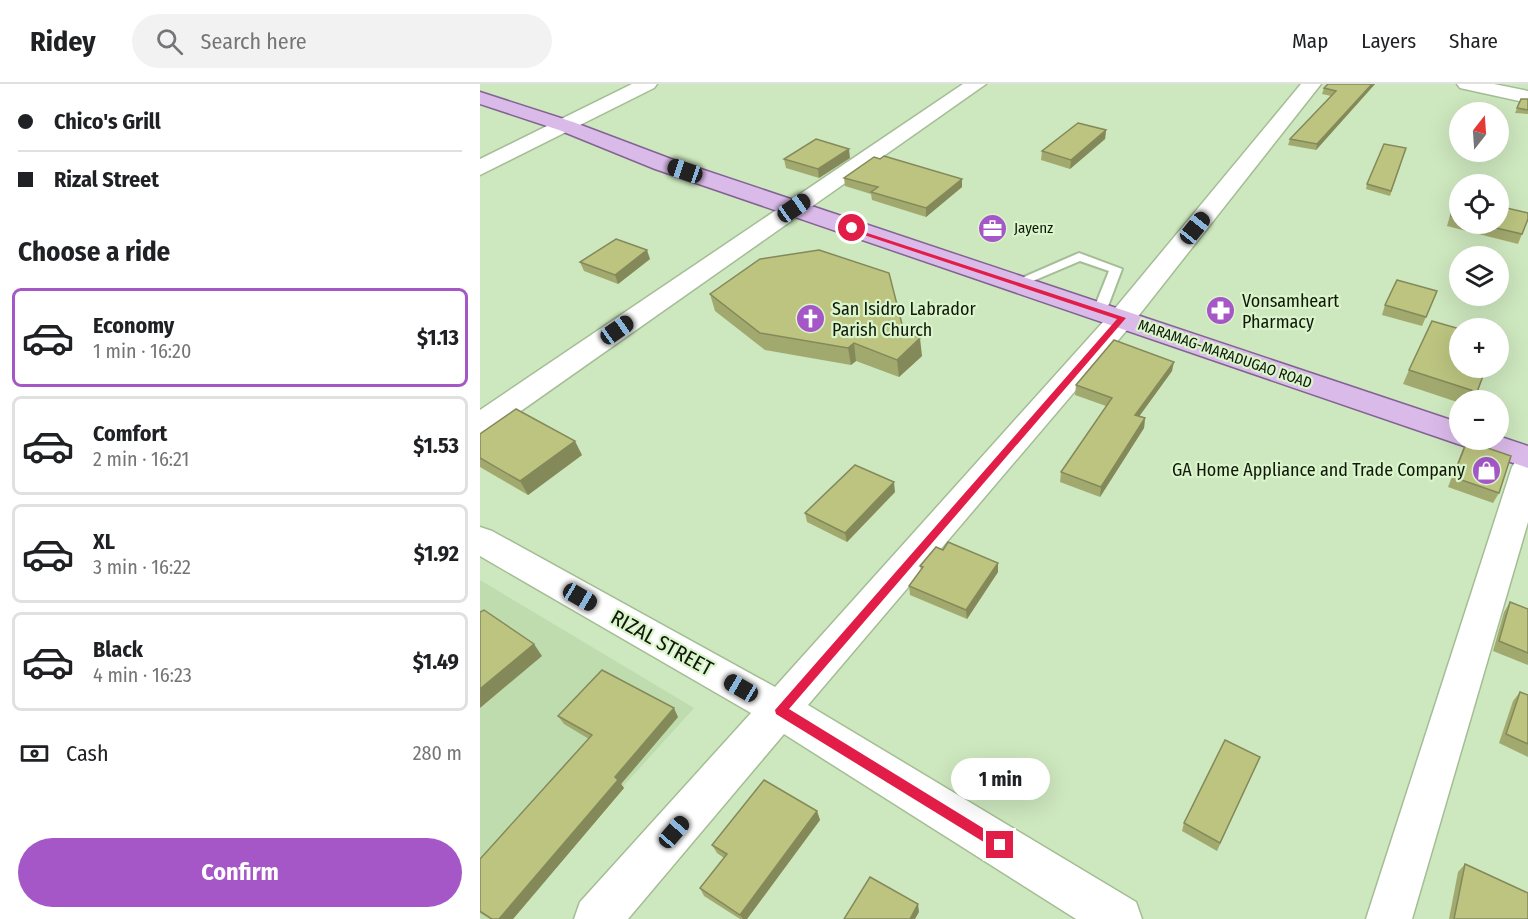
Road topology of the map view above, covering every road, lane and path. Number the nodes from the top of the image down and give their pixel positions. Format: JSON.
{"nodes":[{"id":1,"x":647,"y":84,"type":"edge"},
{"id":2,"x":976,"y":84,"type":"edge"},
{"id":3,"x":1311,"y":84,"type":"edge"},
{"id":4,"x":1467,"y":84,"type":"edge"},
{"id":5,"x":1528,"y":97,"type":"edge"},
{"id":6,"x":480,"y":98,"type":"edge"},
{"id":7,"x":566,"y":126,"type":"junction"},
{"id":8,"x":480,"y":168,"type":"edge"},
{"id":9,"x":794,"y":208,"type":"junction"},
{"id":10,"x":1016,"y":283,"type":"junction"},
{"id":11,"x":1111,"y":315,"type":"junction"},
{"id":12,"x":480,"y":425,"type":"edge"},
{"id":13,"x":1449,"y":430,"type":"edge"},
{"id":14,"x":1507,"y":450,"type":"edge"},
{"id":15,"x":1528,"y":457,"type":"edge"},
{"id":16,"x":1528,"y":467,"type":"edge"},
{"id":17,"x":480,"y":540,"type":"edge"},
{"id":18,"x":781,"y":710,"type":"junction"},
{"id":19,"x":597,"y":919,"type":"edge"},
{"id":20,"x":1119,"y":919,"type":"edge"},
{"id":21,"x":1389,"y":919,"type":"edge"}],
"edges":[{"from":1,"to":7,"type":"street"},
{"from":2,"to":9,"type":"street"},
{"from":3,"to":11,"type":"street"},
{"from":4,"to":5,"type":"street"},
{"from":6,"to":7,"type":"main road","name":"MARAMAG-MARADUGAO ROAD"},
{"from":7,"to":8,"type":"street"},
{"from":7,"to":9,"type":"main road","name":"MARAMAG-MARADUGAO ROAD"},
{"from":9,"to":10,"type":"main road","name":"MARAMAG-MARADUGAO ROAD"},
{"from":9,"to":12,"type":"street"},
{"from":10,"to":11,"type":"main road","name":"MARAMAG-MARADUGAO ROAD"},
{"from":10,"to":11,"type":"lane"},
{"from":11,"to":13,"type":"main road","name":"MARAMAG-MARADUGAO ROAD"},
{"from":11,"to":18,"type":"street"},
{"from":14,"to":15,"type":"main road"},
{"from":16,"to":21,"type":"street"},
{"from":17,"to":18,"type":"street","name":"RIZAL STREET"},
{"from":18,"to":19,"type":"street"},
{"from":18,"to":20,"type":"street","name":"RIZAL STREET"}]}
